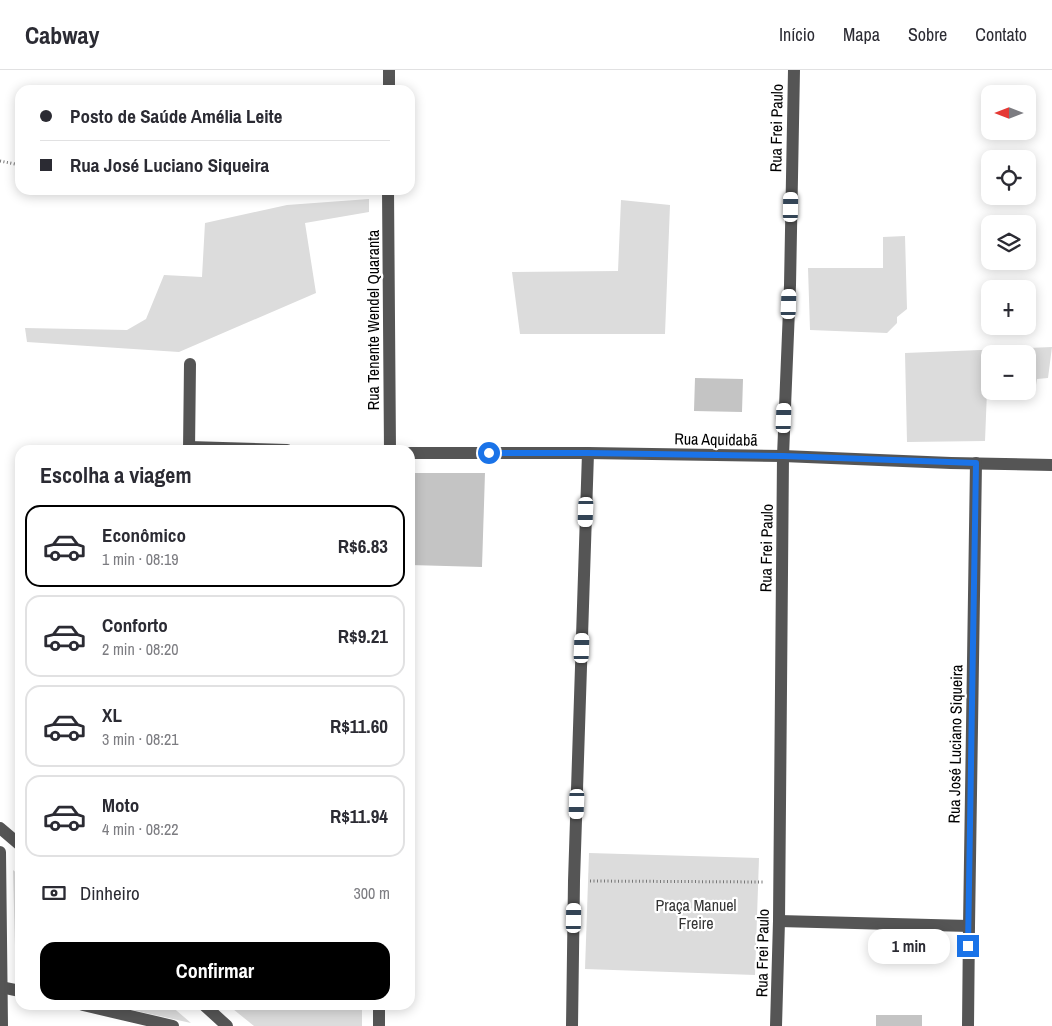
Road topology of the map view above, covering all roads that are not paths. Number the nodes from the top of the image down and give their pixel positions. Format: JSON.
{"nodes":[{"id":1,"x":389,"y":70,"type":"edge"},
{"id":2,"x":794,"y":70,"type":"edge"},
{"id":3,"x":389,"y":85,"type":"edge"},
{"id":4,"x":388,"y":195,"type":"edge"},
{"id":5,"x":190,"y":364,"type":"dead end"},
{"id":6,"x":189,"y":445,"type":"edge"},
{"id":7,"x":390,"y":445,"type":"edge"},
{"id":8,"x":415,"y":453,"type":"edge"},
{"id":9,"x":588,"y":453,"type":"junction"},
{"id":10,"x":783,"y":456,"type":"junction"},
{"id":11,"x":976,"y":463,"type":"junction"},
{"id":12,"x":1052,"y":465,"type":"edge"},
{"id":13,"x":0,"y":828,"type":"edge"},
{"id":14,"x":15,"y":841,"type":"edge"},
{"id":15,"x":0,"y":852,"type":"edge"},
{"id":16,"x":779,"y":921,"type":"junction"},
{"id":17,"x":968,"y":926,"type":"junction"},
{"id":18,"x":1,"y":987,"type":"edge"},
{"id":19,"x":15,"y":990,"type":"edge"},
{"id":20,"x":104,"y":1010,"type":"edge"},
{"id":21,"x":209,"y":1010,"type":"edge"},
{"id":22,"x":380,"y":1010,"type":"edge"},
{"id":23,"x":2,"y":1026,"type":"edge"},
{"id":24,"x":173,"y":1026,"type":"edge"},
{"id":25,"x":227,"y":1026,"type":"edge"},
{"id":26,"x":379,"y":1026,"type":"edge"},
{"id":27,"x":572,"y":1026,"type":"edge"},
{"id":28,"x":776,"y":1026,"type":"edge"},
{"id":29,"x":968,"y":1026,"type":"edge"}],
"edges":[{"from":1,"to":3,"type":"street"},
{"from":2,"to":10,"type":"street","name":"Rua Frei Paulo"},
{"from":4,"to":7,"type":"street","name":"Rua Tenente Wendel Quaranta"},
{"from":5,"to":6,"type":"street"},
{"from":8,"to":9,"type":"street","name":"Rua Aquidabã"},
{"from":9,"to":10,"type":"street","name":"Rua Aquidabã"},
{"from":9,"to":27,"type":"street"},
{"from":10,"to":11,"type":"street","name":"Rua Aquidabã"},
{"from":10,"to":16,"type":"street","name":"Rua Frei Paulo"},
{"from":11,"to":12,"type":"street","name":"Rua Aquidabã"},
{"from":11,"to":17,"type":"street","name":"Rua José Luciano Siqueira"},
{"from":13,"to":14,"type":"street"},
{"from":15,"to":18,"type":"street"},
{"from":16,"to":17,"type":"street"},
{"from":16,"to":28,"type":"street","name":"Rua Frei Paulo"},
{"from":17,"to":29,"type":"street","name":"Rua José Luciano Siqueira"},
{"from":18,"to":19,"type":"street"},
{"from":18,"to":23,"type":"street"},
{"from":20,"to":24,"type":"street"},
{"from":21,"to":25,"type":"street"},
{"from":22,"to":26,"type":"street"}]}
